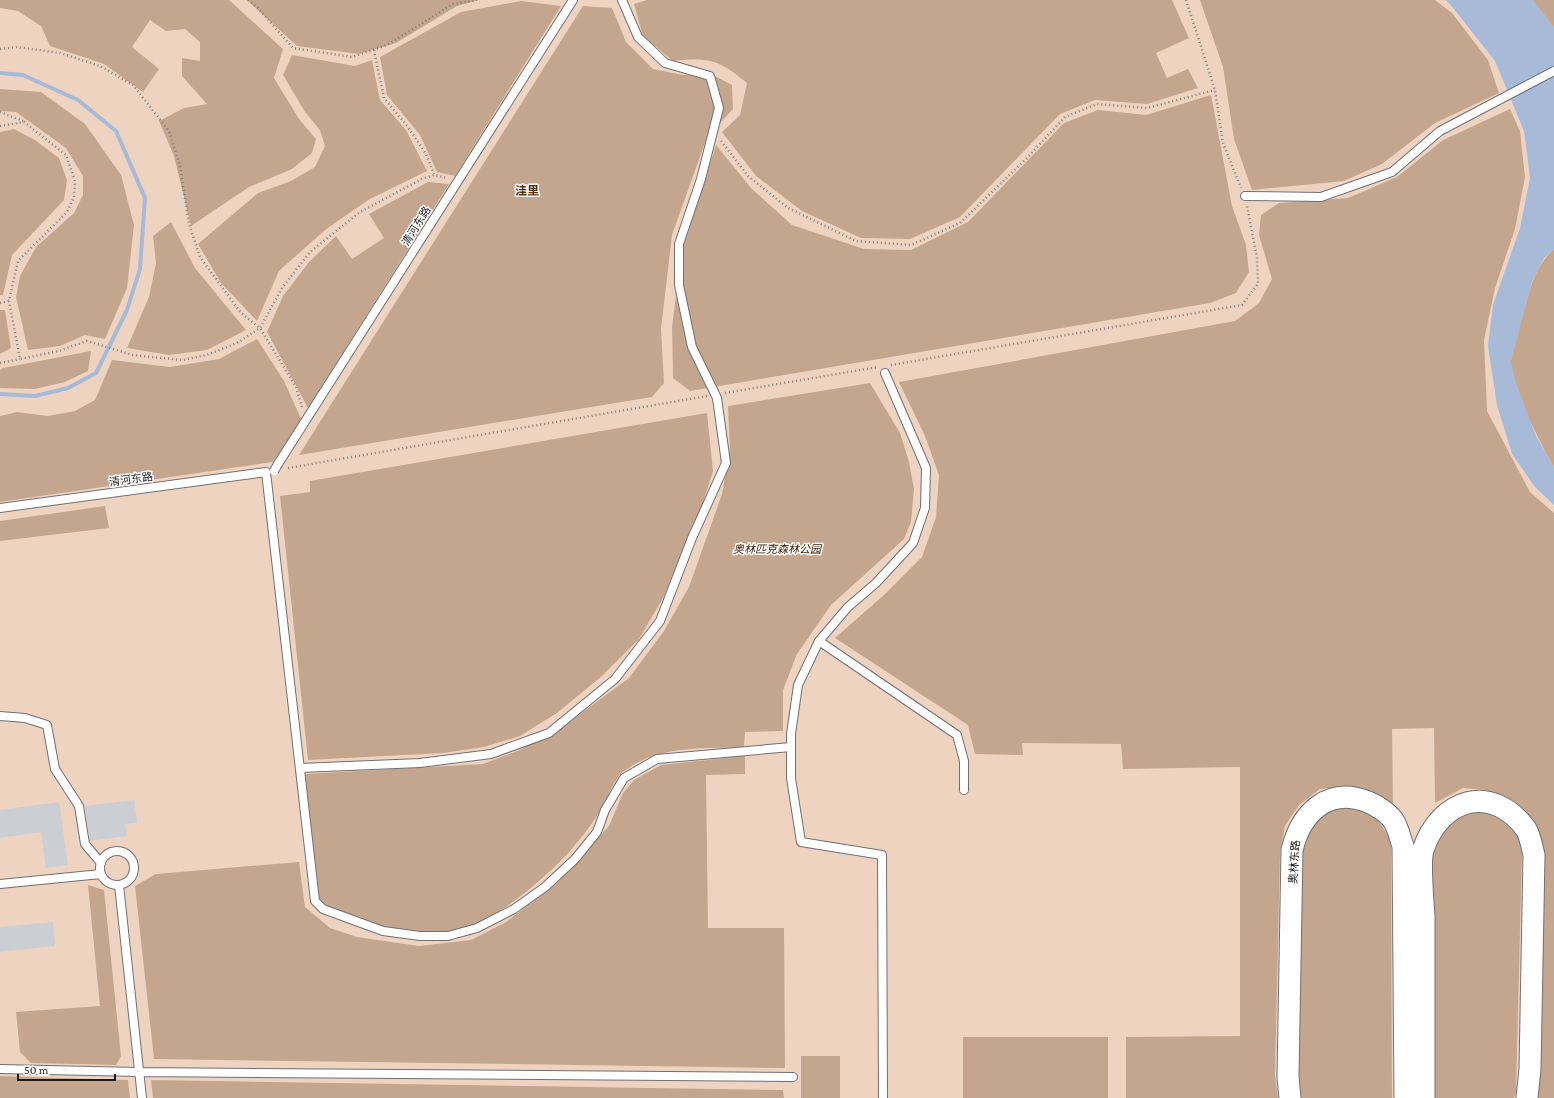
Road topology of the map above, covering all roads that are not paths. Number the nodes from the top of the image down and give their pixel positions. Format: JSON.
{"nodes":[{"id":1,"x":573,"y":0,"type":"edge"},
{"id":2,"x":622,"y":0,"type":"edge"},
{"id":3,"x":1554,"y":71,"type":"edge"},
{"id":4,"x":1245,"y":196,"type":"road end"},
{"id":5,"x":885,"y":368,"type":"road end"},
{"id":6,"x":273,"y":469,"type":"junction"},
{"id":7,"x":0,"y":508,"type":"edge"},
{"id":8,"x":819,"y":641,"type":"junction"},
{"id":9,"x":0,"y":716,"type":"edge"},
{"id":10,"x":791,"y":747,"type":"junction"},
{"id":11,"x":300,"y":768,"type":"junction"},
{"id":12,"x":964,"y":790,"type":"dead end"},
{"id":13,"x":101,"y":863,"type":"junction"},
{"id":14,"x":101,"y":874,"type":"junction"},
{"id":15,"x":0,"y":884,"type":"edge"},
{"id":16,"x":119,"y":885,"type":"junction"},
{"id":17,"x":0,"y":1069,"type":"edge"},
{"id":18,"x":140,"y":1072,"type":"junction"},
{"id":19,"x":793,"y":1077,"type":"dead end"},
{"id":20,"x":142,"y":1098,"type":"edge"},
{"id":21,"x":883,"y":1098,"type":"edge"},
{"id":22,"x":1290,"y":1098,"type":"edge"},
{"id":23,"x":1405,"y":1098,"type":"edge"},
{"id":24,"x":1424,"y":1098,"type":"edge"},
{"id":25,"x":1527,"y":1098,"type":"edge"}],
"edges":[{"from":1,"to":6,"type":"lane","name":"清河东路"},
{"from":2,"to":11,"type":"lane"},
{"from":3,"to":4,"type":"lane"},
{"from":5,"to":8,"type":"lane"},
{"from":6,"to":7,"type":"lane","name":"清河东路"},
{"from":6,"to":11,"type":"lane"},
{"from":8,"to":10,"type":"lane"},
{"from":8,"to":12,"type":"lane"},
{"from":9,"to":13,"type":"lane"},
{"from":10,"to":11,"type":"lane"},
{"from":10,"to":21,"type":"lane"},
{"from":13,"to":14,"type":"lane"},
{"from":13,"to":16,"type":"lane"},
{"from":14,"to":15,"type":"lane"},
{"from":14,"to":16,"type":"lane"},
{"from":16,"to":18,"type":"lane"},
{"from":17,"to":18,"type":"lane"},
{"from":18,"to":19,"type":"lane"},
{"from":18,"to":20,"type":"lane"},
{"from":22,"to":23,"type":"main road","name":"奥林东路"},
{"from":24,"to":25,"type":"main road"}]}
